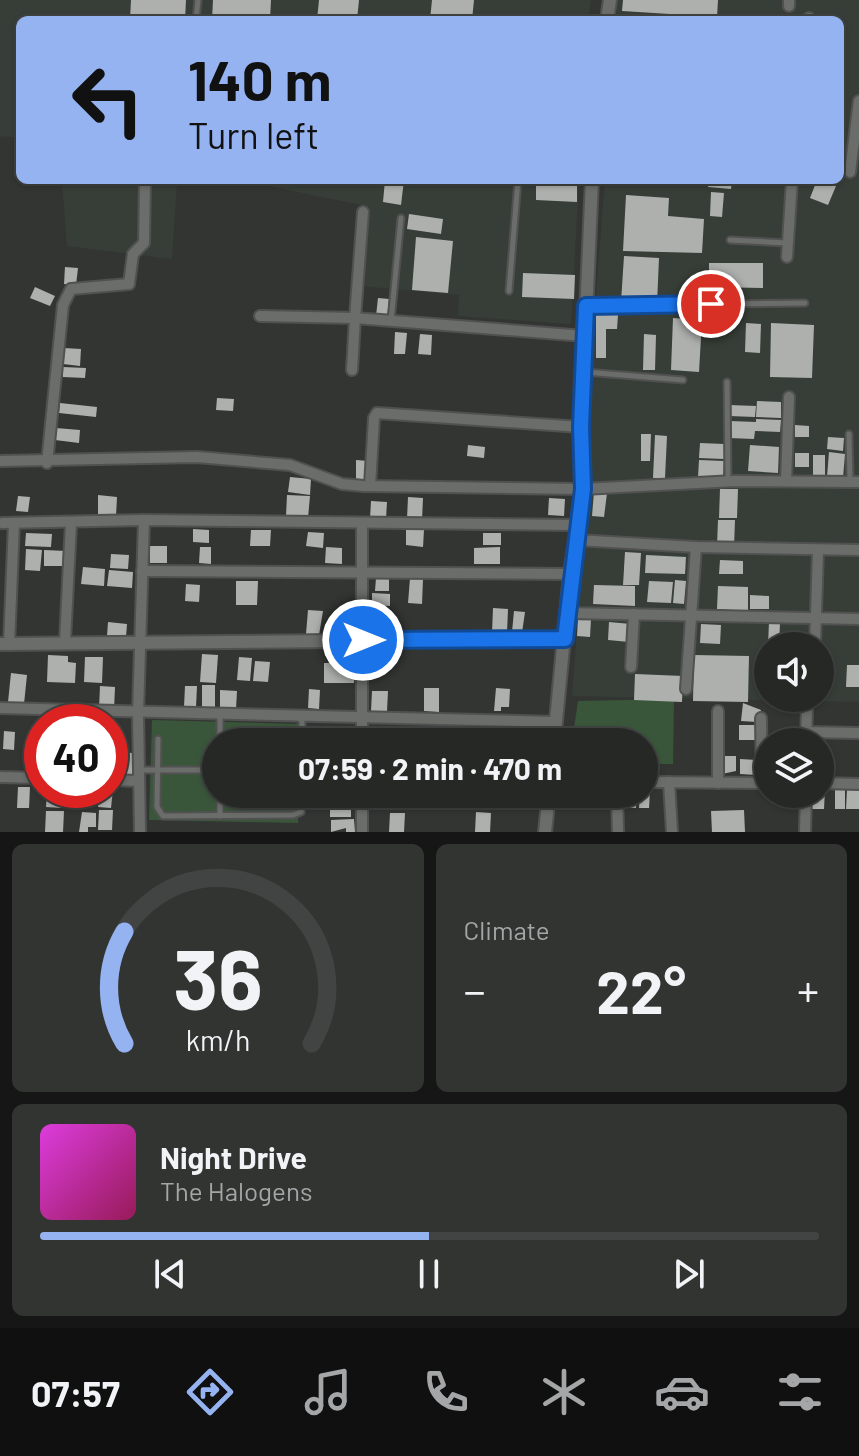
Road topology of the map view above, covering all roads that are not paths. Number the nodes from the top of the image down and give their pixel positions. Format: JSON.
{"nodes":[{"id":1,"x":859,"y":101,"type":"edge"},
{"id":2,"x":850,"y":172,"type":"edge"},
{"id":3,"x":145,"y":184,"type":"edge"},
{"id":4,"x":518,"y":184,"type":"edge"},
{"id":5,"x":592,"y":184,"type":"edge"},
{"id":6,"x":792,"y":184,"type":"edge"},
{"id":7,"x":363,"y":212,"type":"dead end"},
{"id":8,"x":401,"y":218,"type":"dead end"},
{"id":9,"x":730,"y":240,"type":"dead end"},
{"id":10,"x":788,"y":243,"type":"junction"},
{"id":11,"x":787,"y":257,"type":"dead end"},
{"id":12,"x":509,"y":291,"type":"dead end"},
{"id":13,"x":805,"y":303,"type":"dead end"},
{"id":14,"x":586,"y":306,"type":"junction"},
{"id":15,"x":260,"y":316,"type":"dead end"},
{"id":16,"x":355,"y":318,"type":"junction"},
{"id":17,"x":391,"y":321,"type":"junction"},
{"id":18,"x":585,"y":336,"type":"junction"},
{"id":19,"x":352,"y":370,"type":"dead end"},
{"id":20,"x":583,"y":372,"type":"junction"},
{"id":21,"x":683,"y":380,"type":"dead end"},
{"id":22,"x":727,"y":382,"type":"dead end"},
{"id":23,"x":789,"y":397,"type":"dead end"},
{"id":24,"x":581,"y":427,"type":"junction"},
{"id":25,"x":849,"y":434,"type":"dead end"},
{"id":26,"x":0,"y":461,"type":"edge"},
{"id":27,"x":47,"y":463,"type":"junction"},
{"id":28,"x":728,"y":481,"type":"junction"},
{"id":29,"x":786,"y":481,"type":"junction"},
{"id":30,"x":854,"y":482,"type":"edge"},
{"id":31,"x":370,"y":486,"type":"junction"},
{"id":32,"x":583,"y":489,"type":"junction"},
{"id":33,"x":144,"y":520,"type":"junction"},
{"id":34,"x":2,"y":523,"type":"dead end"},
{"id":35,"x":14,"y":523,"type":"junction"},
{"id":36,"x":71,"y":523,"type":"junction"},
{"id":37,"x":362,"y":523,"type":"junction"},
{"id":38,"x":578,"y":525,"type":"junction"},
{"id":39,"x":576,"y":540,"type":"junction"},
{"id":40,"x":696,"y":547,"type":"junction"},
{"id":41,"x":818,"y":550,"type":"junction"},
{"id":42,"x":859,"y":550,"type":"edge"},
{"id":43,"x":142,"y":571,"type":"junction"},
{"id":44,"x":363,"y":573,"type":"junction"},
{"id":45,"x":570,"y":574,"type":"junction"},
{"id":46,"x":568,"y":613,"type":"junction"},
{"id":47,"x":634,"y":614,"type":"junction"},
{"id":48,"x":690,"y":616,"type":"junction"},
{"id":49,"x":816,"y":618,"type":"junction"},
{"id":50,"x":859,"y":619,"type":"edge"},
{"id":51,"x":816,"y":632,"type":"edge"},
{"id":52,"x":565,"y":639,"type":"junction"},
{"id":53,"x":363,"y":640,"type":"junction"},
{"id":54,"x":65,"y":641,"type":"junction"},
{"id":55,"x":140,"y":643,"type":"junction"},
{"id":56,"x":5,"y":644,"type":"edge"},
{"id":57,"x":631,"y":667,"type":"dead end"},
{"id":58,"x":686,"y":689,"type":"dead end"},
{"id":59,"x":0,"y":708,"type":"edge"},
{"id":60,"x":718,"y":711,"type":"dead end"},
{"id":61,"x":138,"y":713,"type":"junction"},
{"id":62,"x":164,"y":717,"type":"dead end"},
{"id":63,"x":220,"y":717,"type":"junction"},
{"id":64,"x":761,"y":718,"type":"dead end"},
{"id":65,"x":362,"y":719,"type":"junction"},
{"id":66,"x":556,"y":722,"type":"junction"},
{"id":67,"x":220,"y":728,"type":"edge"},
{"id":68,"x":301,"y":728,"type":"edge"},
{"id":69,"x":362,"y":728,"type":"edge"},
{"id":70,"x":555,"y":728,"type":"edge"},
{"id":71,"x":762,"y":728,"type":"edge"},
{"id":72,"x":859,"y":733,"type":"edge"},
{"id":73,"x":834,"y":735,"type":"edge"},
{"id":74,"x":158,"y":739,"type":"dead end"},
{"id":75,"x":157,"y":770,"type":"junction"},
{"id":76,"x":202,"y":770,"type":"edge"},
{"id":77,"x":138,"y":776,"type":"junction"},
{"id":78,"x":0,"y":777,"type":"edge"},
{"id":79,"x":128,"y":777,"type":"edge"},
{"id":80,"x":24,"y":778,"type":"edge"},
{"id":81,"x":658,"y":782,"type":"edge"},
{"id":82,"x":669,"y":782,"type":"junction"},
{"id":83,"x":718,"y":783,"type":"junction"},
{"id":84,"x":754,"y":783,"type":"edge"},
{"id":85,"x":834,"y":783,"type":"edge"},
{"id":86,"x":859,"y":784,"type":"edge"},
{"id":87,"x":220,"y":808,"type":"edge"},
{"id":88,"x":299,"y":808,"type":"edge"},
{"id":89,"x":362,"y":808,"type":"edge"},
{"id":90,"x":548,"y":808,"type":"edge"},
{"id":91,"x":617,"y":808,"type":"edge"},
{"id":92,"x":806,"y":808,"type":"edge"},
{"id":93,"x":220,"y":816,"type":"junction"},
{"id":94,"x":140,"y":832,"type":"edge"},
{"id":95,"x":362,"y":832,"type":"edge"},
{"id":96,"x":545,"y":832,"type":"edge"},
{"id":97,"x":618,"y":832,"type":"edge"},
{"id":98,"x":672,"y":832,"type":"edge"},
{"id":99,"x":805,"y":832,"type":"edge"}],
"edges":[{"from":1,"to":2,"type":"street"},
{"from":3,"to":27,"type":"street"},
{"from":4,"to":12,"type":"lane"},
{"from":5,"to":14,"type":"street"},
{"from":6,"to":10,"type":"street"},
{"from":7,"to":16,"type":"street"},
{"from":8,"to":17,"type":"lane"},
{"from":9,"to":10,"type":"lane"},
{"from":10,"to":11,"type":"street"},
{"from":13,"to":14,"type":"lane"},
{"from":14,"to":18,"type":"street"},
{"from":15,"to":16,"type":"street"},
{"from":16,"to":17,"type":"street"},
{"from":16,"to":19,"type":"street"},
{"from":17,"to":18,"type":"street"},
{"from":18,"to":20,"type":"street"},
{"from":20,"to":21,"type":"lane"},
{"from":20,"to":24,"type":"street"},
{"from":22,"to":28,"type":"lane"},
{"from":23,"to":29,"type":"street"},
{"from":24,"to":31,"type":"street"},
{"from":24,"to":32,"type":"street"},
{"from":25,"to":30,"type":"lane"},
{"from":26,"to":27,"type":"street"},
{"from":27,"to":31,"type":"street"},
{"from":28,"to":29,"type":"street"},
{"from":28,"to":32,"type":"street"},
{"from":29,"to":30,"type":"street"},
{"from":31,"to":32,"type":"street"},
{"from":32,"to":38,"type":"street"},
{"from":33,"to":36,"type":"street"},
{"from":33,"to":37,"type":"street"},
{"from":33,"to":43,"type":"street"},
{"from":34,"to":35,"type":"street"},
{"from":35,"to":36,"type":"street"},
{"from":35,"to":56,"type":"street"},
{"from":36,"to":54,"type":"street"},
{"from":37,"to":38,"type":"street"},
{"from":37,"to":44,"type":"street"},
{"from":38,"to":39,"type":"street"},
{"from":39,"to":40,"type":"street"},
{"from":39,"to":45,"type":"street"},
{"from":40,"to":41,"type":"street"},
{"from":40,"to":48,"type":"street"},
{"from":41,"to":42,"type":"street"},
{"from":41,"to":49,"type":"street"},
{"from":43,"to":44,"type":"street"},
{"from":43,"to":55,"type":"street"},
{"from":44,"to":45,"type":"street"},
{"from":44,"to":53,"type":"street"},
{"from":45,"to":46,"type":"street"},
{"from":46,"to":47,"type":"street"},
{"from":46,"to":52,"type":"street"},
{"from":47,"to":48,"type":"street"},
{"from":47,"to":57,"type":"street"},
{"from":48,"to":49,"type":"street"},
{"from":48,"to":58,"type":"street"},
{"from":49,"to":50,"type":"street"},
{"from":49,"to":51,"type":"street"},
{"from":52,"to":53,"type":"street"},
{"from":52,"to":66,"type":"street"},
{"from":53,"to":55,"type":"street"},
{"from":53,"to":65,"type":"street"},
{"from":54,"to":55,"type":"street"},
{"from":54,"to":56,"type":"street"},
{"from":55,"to":61,"type":"street"},
{"from":59,"to":61,"type":"street"},
{"from":60,"to":83,"type":"street"},
{"from":61,"to":65,"type":"street"},
{"from":61,"to":77,"type":"street"},
{"from":62,"to":63,"type":"lane"},
{"from":63,"to":67,"type":"lane"},
{"from":63,"to":68,"type":"lane"},
{"from":64,"to":71,"type":"street"},
{"from":65,"to":66,"type":"street"},
{"from":65,"to":69,"type":"street"},
{"from":66,"to":70,"type":"street"},
{"from":72,"to":73,"type":"street"},
{"from":74,"to":75,"type":"lane"},
{"from":75,"to":76,"type":"lane"},
{"from":75,"to":77,"type":"lane"},
{"from":75,"to":93,"type":"lane"},
{"from":77,"to":79,"type":"street"},
{"from":77,"to":94,"type":"street"},
{"from":78,"to":80,"type":"street"},
{"from":81,"to":82,"type":"street"},
{"from":82,"to":83,"type":"street"},
{"from":82,"to":98,"type":"street"},
{"from":83,"to":84,"type":"street"},
{"from":85,"to":86,"type":"street"},
{"from":87,"to":93,"type":"lane"},
{"from":88,"to":93,"type":"lane"},
{"from":89,"to":95,"type":"street"},
{"from":90,"to":96,"type":"street"},
{"from":91,"to":97,"type":"street"},
{"from":92,"to":99,"type":"street"}]}
